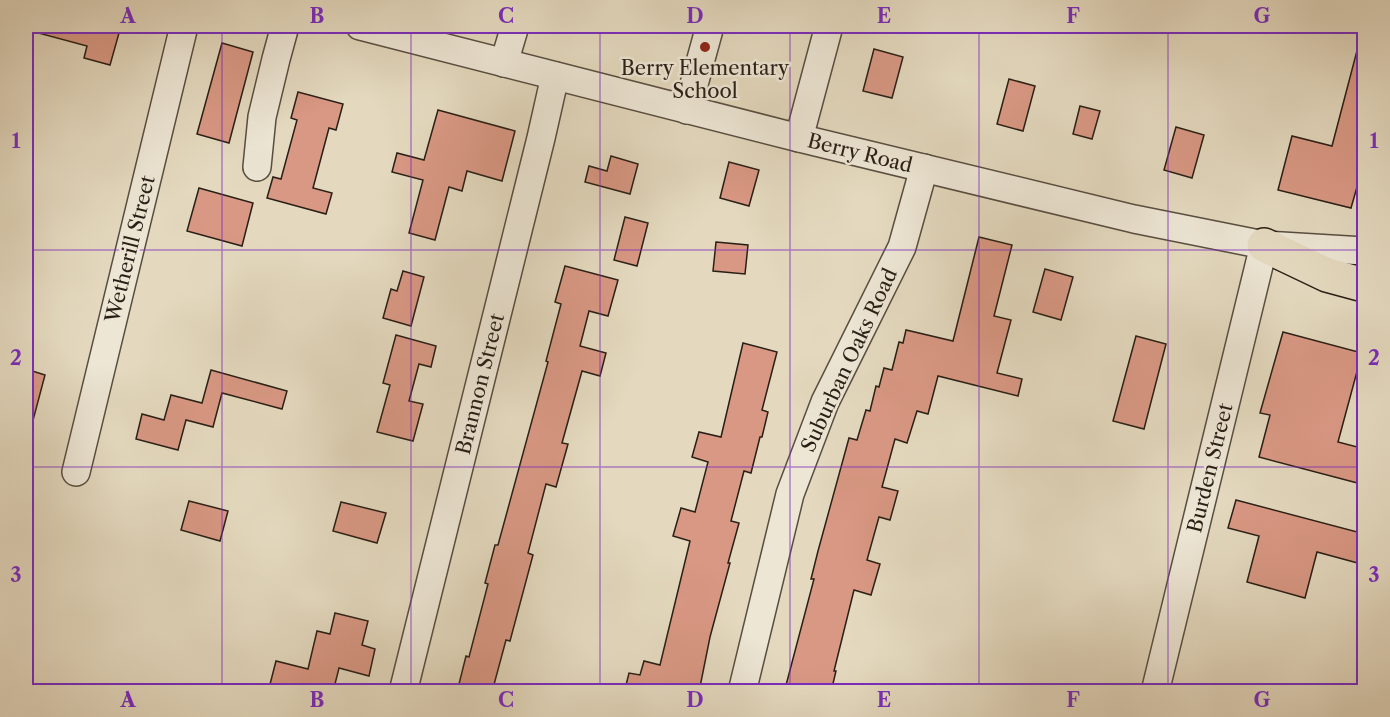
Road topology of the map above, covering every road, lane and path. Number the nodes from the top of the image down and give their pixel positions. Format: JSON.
{"nodes":[{"id":1,"x":184,"y":26,"type":"edge"},
{"id":2,"x":285,"y":26,"type":"edge"},
{"id":3,"x":360,"y":26,"type":"edge"},
{"id":4,"x":515,"y":26,"type":"edge"},
{"id":5,"x":710,"y":26,"type":"edge"},
{"id":6,"x":829,"y":26,"type":"edge"},
{"id":7,"x":504,"y":63,"type":"junction"},
{"id":8,"x":555,"y":76,"type":"junction"},
{"id":9,"x":687,"y":110,"type":"junction"},
{"id":10,"x":800,"y":138,"type":"junction"},
{"id":11,"x":256,"y":167,"type":"dead end"},
{"id":12,"x":924,"y":168,"type":"junction"},
{"id":13,"x":1264,"y":245,"type":"junction"},
{"id":14,"x":1364,"y":250,"type":"edge"},
{"id":15,"x":1365,"y":285,"type":"edge"},
{"id":16,"x":76,"y":472,"type":"dead end"},
{"id":17,"x":403,"y":692,"type":"edge"},
{"id":18,"x":742,"y":692,"type":"edge"},
{"id":19,"x":1155,"y":692,"type":"edge"}],
"edges":[{"from":1,"to":16,"type":"street","name":"Wetherill Street"},
{"from":2,"to":11,"type":"street"},
{"from":3,"to":7,"type":"street","name":"Berry Road"},
{"from":4,"to":7,"type":"street"},
{"from":5,"to":9,"type":"street"},
{"from":6,"to":10,"type":"street"},
{"from":7,"to":8,"type":"street","name":"Berry Road"},
{"from":8,"to":9,"type":"street","name":"Berry Road"},
{"from":8,"to":17,"type":"street","name":"Brannon Street"},
{"from":9,"to":10,"type":"street","name":"Berry Road"},
{"from":10,"to":12,"type":"street","name":"Berry Road"},
{"from":12,"to":13,"type":"street","name":"Berry Road"},
{"from":12,"to":18,"type":"street","name":"Suburban Oaks Road"},
{"from":13,"to":14,"type":"street","name":"Berry Road"},
{"from":13,"to":15,"type":"main road"},
{"from":13,"to":19,"type":"street","name":"Burden Street"}]}
